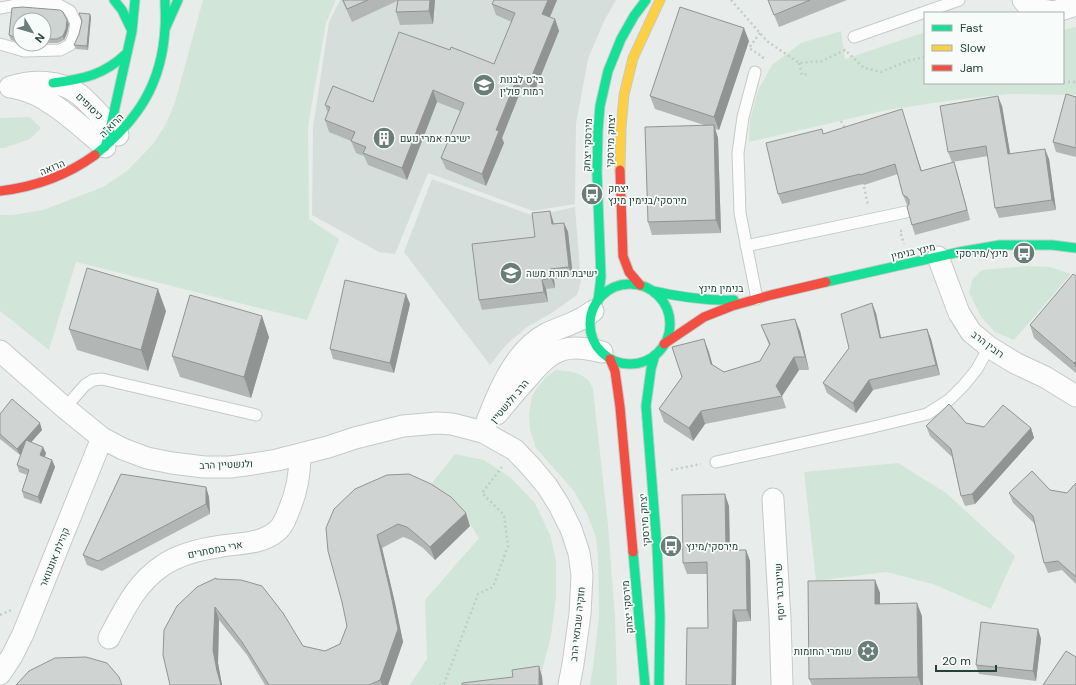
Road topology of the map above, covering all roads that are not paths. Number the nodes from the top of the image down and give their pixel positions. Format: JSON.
{"nodes":[{"id":1,"x":114,"y":0,"type":"edge"},
{"id":2,"x":135,"y":0,"type":"edge"},
{"id":3,"x":165,"y":0,"type":"edge"},
{"id":4,"x":178,"y":0,"type":"edge"},
{"id":5,"x":646,"y":0,"type":"edge"},
{"id":6,"x":660,"y":0,"type":"edge"},
{"id":7,"x":959,"y":0,"type":"edge"},
{"id":8,"x":1023,"y":0,"type":"edge"},
{"id":9,"x":1076,"y":5,"type":"edge"},
{"id":10,"x":0,"y":8,"type":"edge"},
{"id":11,"x":924,"y":12,"type":"edge"},
{"id":12,"x":925,"y":12,"type":"edge"},
{"id":13,"x":165,"y":29,"type":"junction"},
{"id":14,"x":132,"y":31,"type":"junction"},
{"id":15,"x":854,"y":37,"type":"dead end"},
{"id":16,"x":0,"y":44,"type":"edge"},
{"id":17,"x":127,"y":53,"type":"junction"},
{"id":18,"x":754,"y":72,"type":"dead end"},
{"id":19,"x":53,"y":83,"type":"junction"},
{"id":20,"x":5,"y":87,"type":"edge"},
{"id":21,"x":112,"y":136,"type":"junction"},
{"id":22,"x":0,"y":191,"type":"edge"},
{"id":23,"x":906,"y":212,"type":"edge"},
{"id":24,"x":746,"y":246,"type":"junction"},
{"id":25,"x":1076,"y":248,"type":"edge"},
{"id":26,"x":938,"y":257,"type":"junction"},
{"id":27,"x":640,"y":285,"type":"junction"},
{"id":28,"x":653,"y":291,"type":"junction"},
{"id":29,"x":757,"y":299,"type":"junction"},
{"id":30,"x":595,"y":306,"type":"junction"},
{"id":31,"x":664,"y":344,"type":"junction"},
{"id":32,"x":989,"y":347,"type":"junction"},
{"id":33,"x":0,"y":351,"type":"edge"},
{"id":34,"x":606,"y":355,"type":"junction"},
{"id":35,"x":655,"y":355,"type":"junction"},
{"id":36,"x":1076,"y":396,"type":"edge"},
{"id":37,"x":65,"y":408,"type":"junction"},
{"id":38,"x":256,"y":415,"type":"dead end"},
{"id":39,"x":483,"y":432,"type":"junction"},
{"id":40,"x":102,"y":438,"type":"junction"},
{"id":41,"x":300,"y":454,"type":"junction"},
{"id":42,"x":716,"y":462,"type":"road end"},
{"id":43,"x":773,"y":499,"type":"dead end"},
{"id":44,"x":631,"y":526,"type":"joint"},
{"id":45,"x":109,"y":638,"type":"dead end"},
{"id":46,"x":0,"y":674,"type":"edge"},
{"id":47,"x":568,"y":685,"type":"edge"},
{"id":48,"x":645,"y":685,"type":"edge"},
{"id":49,"x":659,"y":685,"type":"edge"},
{"id":50,"x":782,"y":685,"type":"edge"}],
"edges":[{"from":1,"to":14,"type":"street"},
{"from":2,"to":14,"type":"street","name":"הרוא''ה"},
{"from":3,"to":13,"type":"street","name":"הרוא''ה"},
{"from":4,"to":13,"type":"street"},
{"from":5,"to":30,"type":"street","name":"מירסקי יצחק"},
{"from":6,"to":27,"type":"street","name":"יצחק מירסקי"},
{"from":7,"to":12,"type":"lane"},
{"from":8,"to":9,"type":"street"},
{"from":10,"to":16,"type":"lane"},
{"from":11,"to":15,"type":"lane"},
{"from":13,"to":21,"type":"street","name":"הרוא''ה"},
{"from":14,"to":17,"type":"street","name":"הרוא''ה"},
{"from":17,"to":19,"type":"street"},
{"from":17,"to":21,"type":"street","name":"הרוא''ה"},
{"from":18,"to":24,"type":"lane"},
{"from":19,"to":20,"type":"street","name":"כיסופים"},
{"from":19,"to":21,"type":"street","name":"כיסופים"},
{"from":20,"to":21,"type":"street","name":"כיסופים"},
{"from":21,"to":22,"type":"street","name":"הרואה"},
{"from":23,"to":24,"type":"lane"},
{"from":24,"to":29,"type":"lane"},
{"from":25,"to":26,"type":"street","name":"מינץ בנימין"},
{"from":26,"to":29,"type":"street","name":"מינץ בנימין"},
{"from":26,"to":32,"type":"street","name":"רובין הרב"},
{"from":27,"to":28,"type":"street"},
{"from":27,"to":30,"type":"street"},
{"from":28,"to":29,"type":"street","name":"בנימין מינץ"},
{"from":28,"to":31,"type":"street"},
{"from":29,"to":31,"type":"street","name":"בנימין מינץ"},
{"from":30,"to":34,"type":"street"},
{"from":30,"to":39,"type":"street","name":"הרב ולנשטיין"},
{"from":31,"to":35,"type":"street"},
{"from":32,"to":36,"type":"street","name":"רובין הרב"},
{"from":32,"to":42,"type":"lane"},
{"from":33,"to":37,"type":"street","name":"ולנשטיין הרב"},
{"from":34,"to":35,"type":"street"},
{"from":34,"to":39,"type":"street","name":"הרב ולנשטיין"},
{"from":34,"to":44,"type":"street","name":"יצחק מירסקי"},
{"from":35,"to":49,"type":"street","name":"יצחק מירסקי"},
{"from":37,"to":38,"type":"lane"},
{"from":37,"to":40,"type":"street","name":"ולנשטיין הרב"},
{"from":39,"to":41,"type":"street","name":"ולנשטיין הרב"},
{"from":39,"to":47,"type":"street","name":"חזקיה שבתאי הרב"},
{"from":40,"to":41,"type":"street","name":"ולנשטיין הרב"},
{"from":40,"to":46,"type":"street","name":"קהילת אונגוואר"},
{"from":41,"to":45,"type":"street","name":"ארי במסתרים"},
{"from":43,"to":50,"type":"street","name":"שיינברגר יוסף"},
{"from":44,"to":48,"type":"street","name":"מירסקי יצחק"}]}
